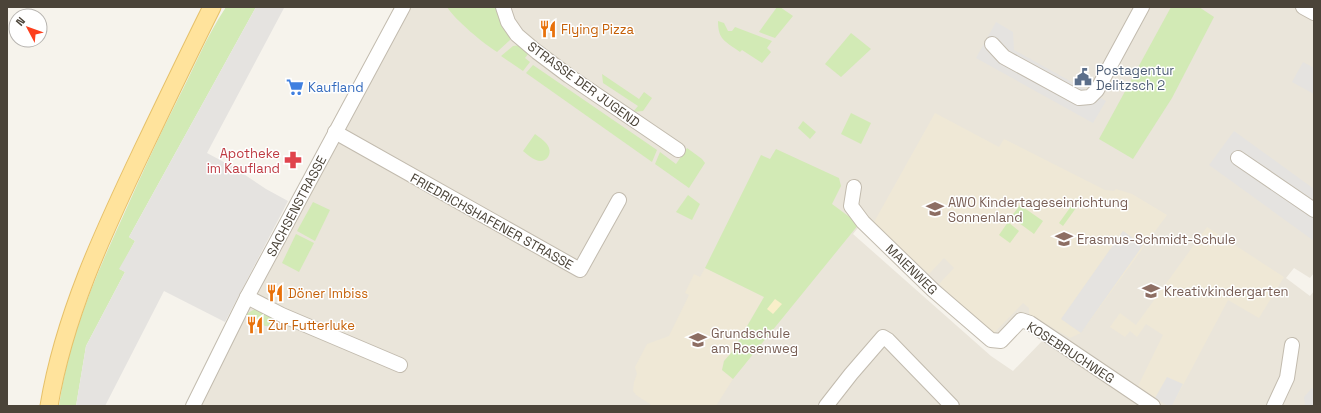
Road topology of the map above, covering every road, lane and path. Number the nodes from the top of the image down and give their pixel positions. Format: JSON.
{"nodes":[{"id":1,"x":212,"y":7,"type":"edge"},
{"id":2,"x":403,"y":7,"type":"edge"},
{"id":3,"x":503,"y":7,"type":"edge"},
{"id":4,"x":1142,"y":7,"type":"edge"},
{"id":5,"x":1303,"y":7,"type":"edge"},
{"id":6,"x":1314,"y":13,"type":"edge"},
{"id":7,"x":992,"y":44,"type":"dead end"},
{"id":8,"x":335,"y":132,"type":"junction"},
{"id":9,"x":678,"y":150,"type":"dead end"},
{"id":10,"x":1238,"y":158,"type":"dead end"},
{"id":11,"x":854,"y":187,"type":"dead end"},
{"id":12,"x":619,"y":200,"type":"dead end"},
{"id":13,"x":1314,"y":210,"type":"edge"},
{"id":14,"x":247,"y":297,"type":"junction"},
{"id":15,"x":991,"y":340,"type":"joint"},
{"id":16,"x":1292,"y":345,"type":"dead end"},
{"id":17,"x":400,"y":365,"type":"dead end"},
{"id":18,"x":49,"y":406,"type":"edge"},
{"id":19,"x":193,"y":406,"type":"edge"},
{"id":20,"x":826,"y":406,"type":"edge"},
{"id":21,"x":952,"y":406,"type":"edge"},
{"id":22,"x":1153,"y":406,"type":"edge"},
{"id":23,"x":1274,"y":406,"type":"edge"}],
"edges":[{"from":1,"to":18,"type":"main road"},
{"from":2,"to":8,"type":"street","name":"SACHSENSTRASSE"},
{"from":3,"to":9,"type":"street","name":"STRASSE DER JUGEND"},
{"from":4,"to":7,"type":"street"},
{"from":5,"to":6,"type":"street"},
{"from":8,"to":12,"type":"street","name":"FRIEDRICHSHAFENER STRASSE"},
{"from":8,"to":14,"type":"street","name":"SACHSENSTRASSE"},
{"from":10,"to":13,"type":"street"},
{"from":11,"to":15,"type":"street","name":"MAIENWEG"},
{"from":14,"to":17,"type":"street"},
{"from":14,"to":19,"type":"street","name":"SACHSENSTRASSE"},
{"from":15,"to":22,"type":"street","name":"KOSEBRUCHWEG"},
{"from":16,"to":23,"type":"street"},
{"from":20,"to":21,"type":"street"}]}
